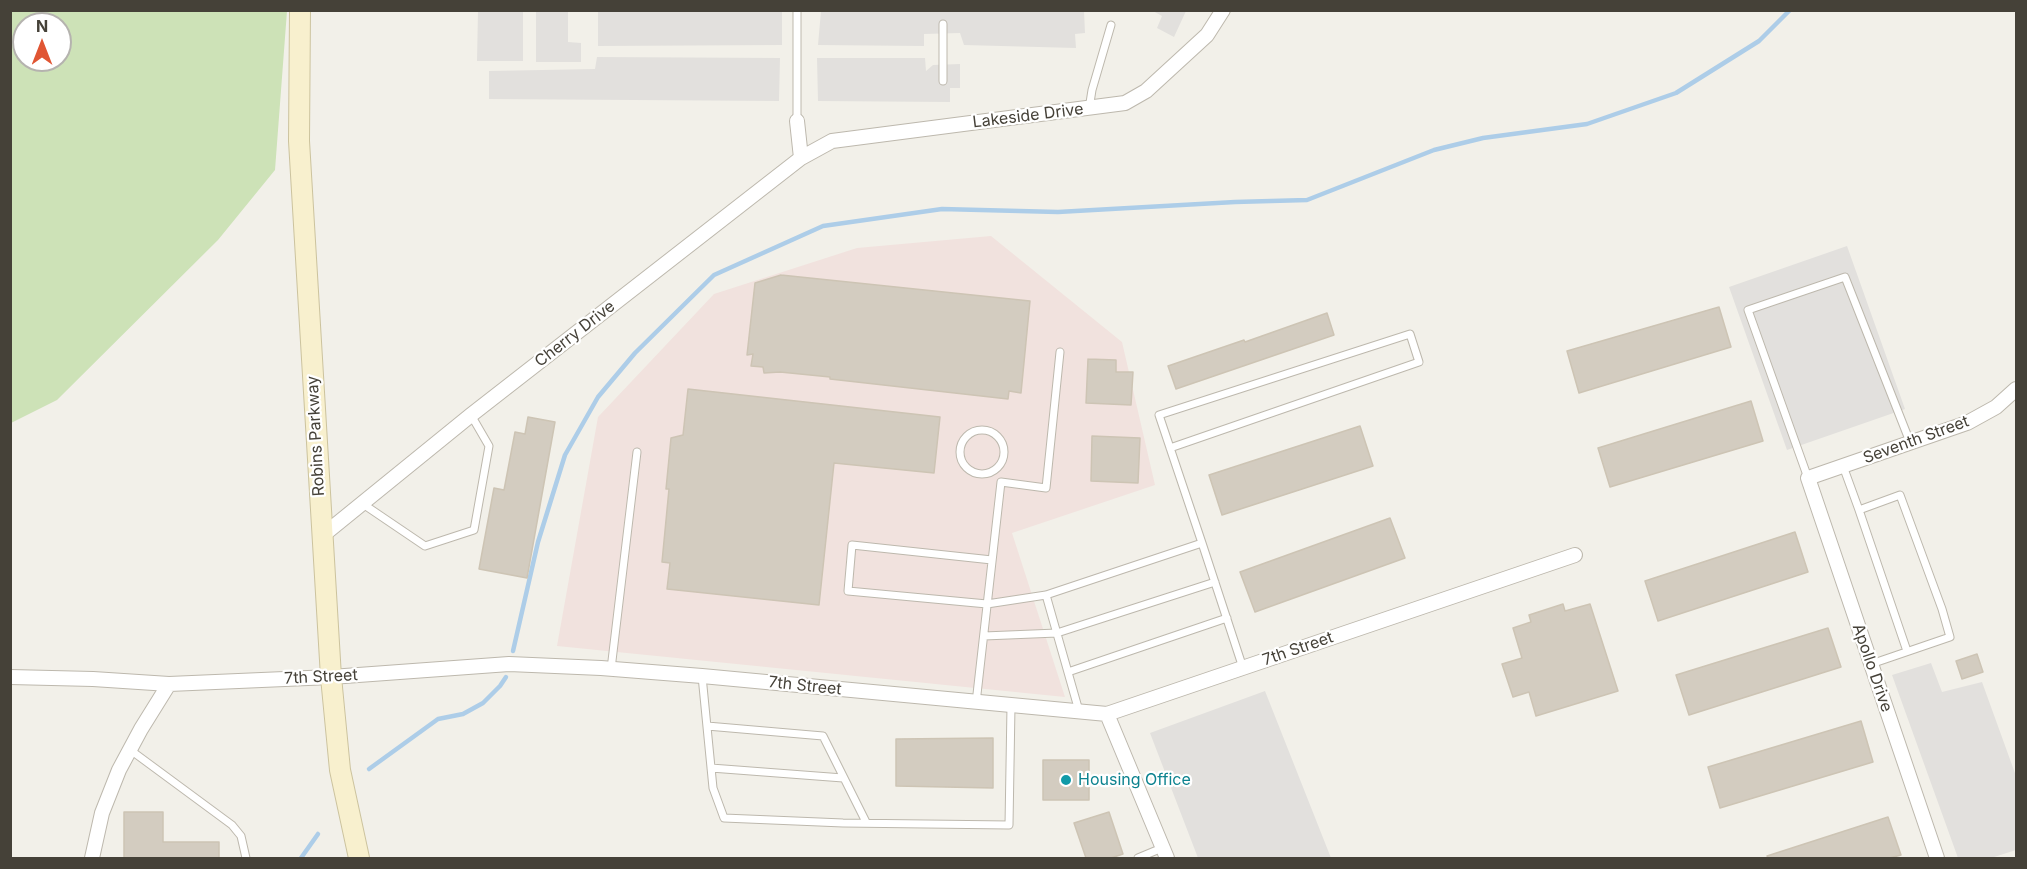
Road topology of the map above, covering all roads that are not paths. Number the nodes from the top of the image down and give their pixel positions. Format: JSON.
{"nodes":[{"id":1,"x":300,"y":10,"type":"edge"},
{"id":2,"x":797,"y":10,"type":"edge"},
{"id":3,"x":1223,"y":10,"type":"edge"},
{"id":4,"x":943,"y":24,"type":"dead end"},
{"id":5,"x":1111,"y":25,"type":"dead end"},
{"id":6,"x":943,"y":81,"type":"dead end"},
{"id":7,"x":1089,"y":109,"type":"junction"},
{"id":8,"x":796,"y":121,"type":"joint"},
{"id":9,"x":801,"y":158,"type":"junction"},
{"id":10,"x":1060,"y":352,"type":"dead end"},
{"id":11,"x":2016,"y":388,"type":"edge"},
{"id":12,"x":471,"y":415,"type":"junction"},
{"id":13,"x":1910,"y":442,"type":"junction"},
{"id":14,"x":1170,"y":448,"type":"junction"},
{"id":15,"x":637,"y":452,"type":"dead end"},
{"id":16,"x":1843,"y":466,"type":"junction"},
{"id":17,"x":994,"y":471,"type":"junction"},
{"id":18,"x":1808,"y":478,"type":"junction"},
{"id":19,"x":1001,"y":482,"type":"junction"},
{"id":20,"x":363,"y":504,"type":"junction"},
{"id":21,"x":1859,"y":510,"type":"junction"},
{"id":22,"x":322,"y":536,"type":"junction"},
{"id":23,"x":1202,"y":543,"type":"junction"},
{"id":24,"x":1575,"y":555,"type":"dead end"},
{"id":25,"x":992,"y":560,"type":"junction"},
{"id":26,"x":1215,"y":582,"type":"junction"},
{"id":27,"x":1046,"y":595,"type":"junction"},
{"id":28,"x":987,"y":604,"type":"junction"},
{"id":29,"x":1227,"y":618,"type":"junction"},
{"id":30,"x":1057,"y":633,"type":"junction"},
{"id":31,"x":984,"y":636,"type":"junction"},
{"id":32,"x":1907,"y":651,"type":"junction"},
{"id":33,"x":1871,"y":664,"type":"junction"},
{"id":34,"x":1243,"y":668,"type":"junction"},
{"id":35,"x":611,"y":669,"type":"junction"},
{"id":36,"x":1068,"y":672,"type":"junction"},
{"id":37,"x":702,"y":676,"type":"junction"},
{"id":38,"x":10,"y":677,"type":"edge"},
{"id":39,"x":331,"y":677,"type":"junction"},
{"id":40,"x":169,"y":684,"type":"junction"},
{"id":41,"x":976,"y":702,"type":"junction"},
{"id":42,"x":1011,"y":706,"type":"junction"},
{"id":43,"x":1079,"y":711,"type":"junction"},
{"id":44,"x":1107,"y":714,"type":"junction"},
{"id":45,"x":707,"y":726,"type":"junction"},
{"id":46,"x":129,"y":749,"type":"junction"},
{"id":47,"x":711,"y":768,"type":"junction"},
{"id":48,"x":843,"y":778,"type":"junction"},
{"id":49,"x":866,"y":822,"type":"junction"},
{"id":50,"x":1165,"y":853,"type":"edge"},
{"id":51,"x":92,"y":858,"type":"edge"},
{"id":52,"x":246,"y":858,"type":"edge"},
{"id":53,"x":359,"y":858,"type":"edge"},
{"id":54,"x":1138,"y":858,"type":"edge"},
{"id":55,"x":1937,"y":858,"type":"edge"}],
"edges":[{"from":1,"to":22,"type":"street","name":"Robins Parkway"},
{"from":2,"to":8,"type":"lane"},
{"from":3,"to":7,"type":"street","name":"Lakeside Drive"},
{"from":4,"to":6,"type":"lane"},
{"from":5,"to":7,"type":"lane"},
{"from":7,"to":9,"type":"street","name":"Lakeside Drive"},
{"from":8,"to":9,"type":"street"},
{"from":9,"to":12,"type":"street","name":"Cherry Drive"},
{"from":10,"to":19,"type":"lane"},
{"from":11,"to":13,"type":"street","name":"Seventh Street"},
{"from":12,"to":20,"type":"street","name":"Cherry Drive"},
{"from":12,"to":20,"type":"lane"},
{"from":13,"to":16,"type":"street","name":"Seventh Street"},
{"from":13,"to":18,"type":"lane"},
{"from":14,"to":14,"type":"lane"},
{"from":14,"to":23,"type":"lane"},
{"from":15,"to":35,"type":"lane"},
{"from":16,"to":18,"type":"street","name":"Seventh Street"},
{"from":16,"to":21,"type":"lane"},
{"from":17,"to":17,"type":"lane"},
{"from":17,"to":19,"type":"lane"},
{"from":18,"to":33,"type":"street","name":"Apollo Drive"},
{"from":19,"to":25,"type":"lane"},
{"from":20,"to":22,"type":"street","name":"Cherry Drive"},
{"from":21,"to":32,"type":"lane"},
{"from":21,"to":32,"type":"lane"},
{"from":22,"to":39,"type":"street","name":"Robins Parkway"},
{"from":23,"to":26,"type":"lane"},
{"from":23,"to":27,"type":"lane"},
{"from":24,"to":34,"type":"street","name":"7th Street"},
{"from":25,"to":28,"type":"lane"},
{"from":25,"to":28,"type":"lane"},
{"from":26,"to":29,"type":"lane"},
{"from":26,"to":30,"type":"lane"},
{"from":27,"to":28,"type":"lane"},
{"from":27,"to":30,"type":"lane"},
{"from":28,"to":31,"type":"lane"},
{"from":29,"to":34,"type":"lane"},
{"from":29,"to":36,"type":"lane"},
{"from":30,"to":31,"type":"lane"},
{"from":30,"to":36,"type":"lane"},
{"from":31,"to":41,"type":"lane"},
{"from":32,"to":33,"type":"lane"},
{"from":33,"to":55,"type":"street","name":"Apollo Drive"},
{"from":34,"to":44,"type":"street","name":"7th Street"},
{"from":35,"to":37,"type":"street","name":"7th Street"},
{"from":35,"to":39,"type":"street","name":"7th Street"},
{"from":36,"to":43,"type":"lane"},
{"from":37,"to":41,"type":"street","name":"7th Street"},
{"from":37,"to":45,"type":"lane"},
{"from":38,"to":40,"type":"street","name":"7th Street"},
{"from":39,"to":40,"type":"street","name":"7th Street"},
{"from":39,"to":53,"type":"street","name":"Robins Parkway"},
{"from":40,"to":46,"type":"street"},
{"from":41,"to":42,"type":"street","name":"7th Street"},
{"from":42,"to":43,"type":"street","name":"7th Street"},
{"from":42,"to":49,"type":"lane"},
{"from":43,"to":44,"type":"street","name":"7th Street"},
{"from":44,"to":50,"type":"street"},
{"from":45,"to":47,"type":"lane"},
{"from":45,"to":48,"type":"lane"},
{"from":46,"to":51,"type":"street"},
{"from":46,"to":52,"type":"lane"},
{"from":47,"to":48,"type":"lane"},
{"from":47,"to":49,"type":"lane"},
{"from":48,"to":49,"type":"lane"},
{"from":50,"to":54,"type":"lane"}]}
